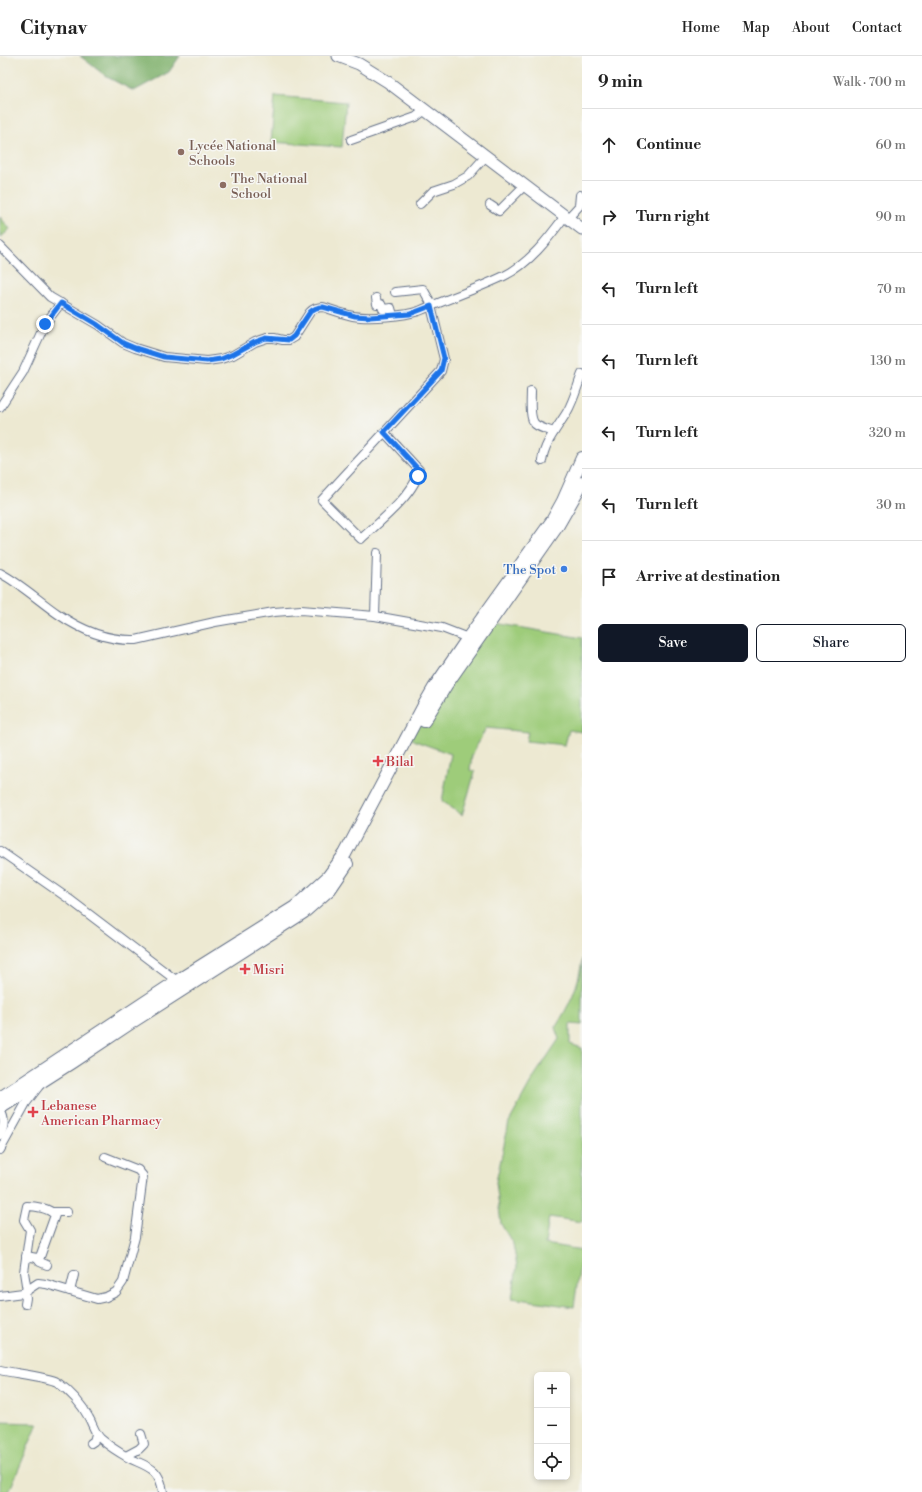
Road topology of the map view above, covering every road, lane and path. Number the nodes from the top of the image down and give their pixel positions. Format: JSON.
{"nodes":[{"id":1,"x":338,"y":56,"type":"edge"},
{"id":2,"x":425,"y":110,"type":"junction"},
{"id":3,"x":351,"y":140,"type":"dead end"},
{"id":4,"x":486,"y":156,"type":"junction"},
{"id":5,"x":525,"y":185,"type":"junction"},
{"id":6,"x":580,"y":195,"type":"dead end"},
{"id":7,"x":420,"y":204,"type":"dead end"},
{"id":8,"x":490,"y":205,"type":"dead end"},
{"id":9,"x":566,"y":217,"type":"junction"},
{"id":10,"x":582,"y":229,"type":"edge"},
{"id":11,"x":0,"y":246,"type":"edge"},
{"id":12,"x":394,"y":292,"type":"dead end"},
{"id":13,"x":376,"y":298,"type":"dead end"},
{"id":14,"x":61,"y":303,"type":"junction"},
{"id":15,"x":431,"y":306,"type":"junction"},
{"id":16,"x":393,"y":315,"type":"junction"},
{"id":17,"x":582,"y":374,"type":"edge"},
{"id":18,"x":531,"y":391,"type":"dead end"},
{"id":19,"x":0,"y":407,"type":"edge"},
{"id":20,"x":384,"y":432,"type":"junction"},
{"id":21,"x":554,"y":432,"type":"junction"},
{"id":22,"x":582,"y":458,"type":"edge"},
{"id":23,"x":542,"y":461,"type":"dead end"},
{"id":24,"x":582,"y":483,"type":"edge"},
{"id":25,"x":377,"y":553,"type":"dead end"},
{"id":26,"x":0,"y":573,"type":"edge"},
{"id":27,"x":375,"y":616,"type":"junction"},
{"id":28,"x":468,"y":638,"type":"junction"},
{"id":29,"x":0,"y":852,"type":"edge"},
{"id":30,"x":177,"y":981,"type":"junction"},
{"id":31,"x":43,"y":1081,"type":"junction"},
{"id":32,"x":0,"y":1098,"type":"edge"},
{"id":33,"x":1,"y":1112,"type":"edge"},
{"id":34,"x":0,"y":1125,"type":"edge"},
{"id":35,"x":0,"y":1135,"type":"edge"},
{"id":36,"x":0,"y":1150,"type":"edge"},
{"id":37,"x":105,"y":1157,"type":"dead end"},
{"id":38,"x":52,"y":1212,"type":"junction"},
{"id":39,"x":67,"y":1212,"type":"dead end"},
{"id":40,"x":26,"y":1256,"type":"junction"},
{"id":41,"x":36,"y":1258,"type":"junction"},
{"id":42,"x":47,"y":1265,"type":"dead end"},
{"id":43,"x":74,"y":1275,"type":"dead end"},
{"id":44,"x":70,"y":1291,"type":"junction"},
{"id":45,"x":25,"y":1292,"type":"junction"},
{"id":46,"x":0,"y":1296,"type":"edge"},
{"id":47,"x":25,"y":1304,"type":"dead end"},
{"id":48,"x":0,"y":1370,"type":"edge"},
{"id":49,"x":96,"y":1434,"type":"junction"},
{"id":50,"x":141,"y":1434,"type":"dead end"},
{"id":51,"x":91,"y":1443,"type":"dead end"},
{"id":52,"x":126,"y":1456,"type":"junction"},
{"id":53,"x":162,"y":1492,"type":"edge"}],
"edges":[{"from":1,"to":2,"type":"main road"},
{"from":2,"to":3,"type":"street"},
{"from":2,"to":4,"type":"main road"},
{"from":4,"to":5,"type":"main road"},
{"from":4,"to":7,"type":"street"},
{"from":5,"to":8,"type":"street"},
{"from":5,"to":9,"type":"main road"},
{"from":6,"to":9,"type":"street"},
{"from":9,"to":10,"type":"main road"},
{"from":9,"to":15,"type":"street"},
{"from":11,"to":14,"type":"street"},
{"from":12,"to":15,"type":"street"},
{"from":13,"to":16,"type":"street"},
{"from":14,"to":16,"type":"street"},
{"from":14,"to":19,"type":"street"},
{"from":15,"to":16,"type":"street"},
{"from":15,"to":20,"type":"street"},
{"from":17,"to":21,"type":"street"},
{"from":18,"to":21,"type":"street"},
{"from":20,"to":20,"type":"street"},
{"from":21,"to":23,"type":"street"},
{"from":22,"to":28,"type":"highway"},
{"from":24,"to":31,"type":"highway"},
{"from":25,"to":27,"type":"street"},
{"from":26,"to":27,"type":"street"},
{"from":27,"to":28,"type":"street"},
{"from":28,"to":30,"type":"highway"},
{"from":29,"to":30,"type":"street"},
{"from":30,"to":32,"type":"highway"},
{"from":31,"to":33,"type":"highway"},
{"from":31,"to":36,"type":"street"},
{"from":33,"to":34,"type":"street"},
{"from":33,"to":35,"type":"street"},
{"from":37,"to":44,"type":"street"},
{"from":38,"to":39,"type":"street"},
{"from":38,"to":40,"type":"street"},
{"from":38,"to":41,"type":"street"},
{"from":40,"to":41,"type":"street"},
{"from":40,"to":45,"type":"street"},
{"from":41,"to":42,"type":"street"},
{"from":43,"to":44,"type":"street"},
{"from":44,"to":45,"type":"street"},
{"from":45,"to":46,"type":"street"},
{"from":45,"to":47,"type":"street"},
{"from":48,"to":49,"type":"street"},
{"from":49,"to":51,"type":"street"},
{"from":49,"to":52,"type":"street"},
{"from":50,"to":52,"type":"street"},
{"from":52,"to":53,"type":"street"}]}
